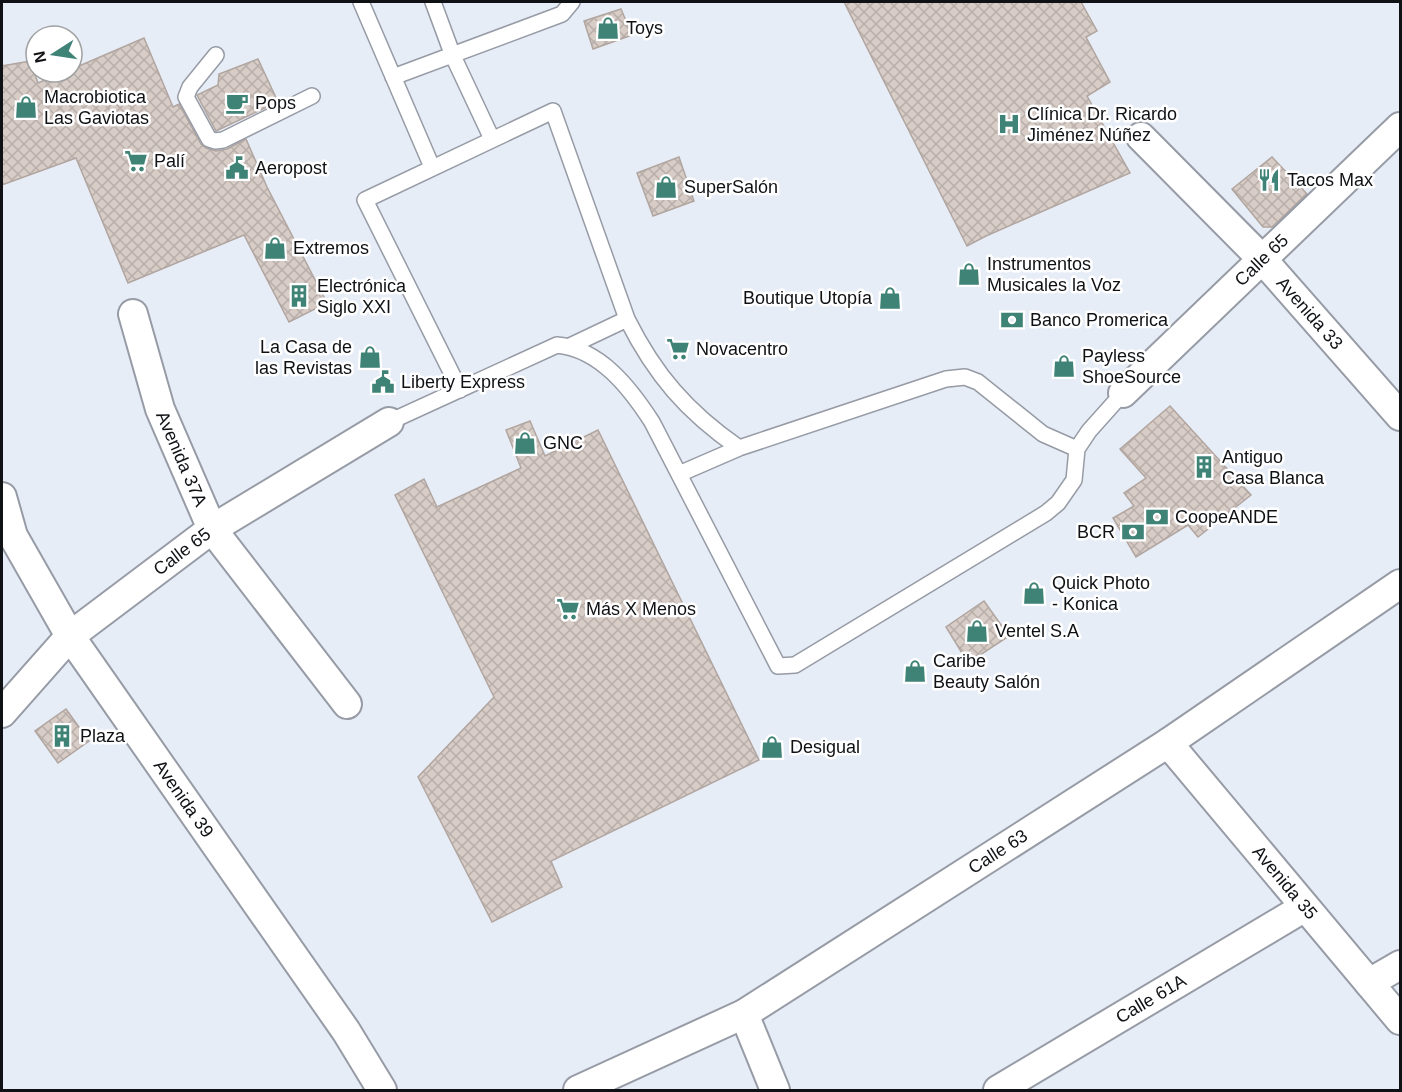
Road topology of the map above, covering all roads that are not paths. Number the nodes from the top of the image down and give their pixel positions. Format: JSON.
{"nodes":[{"id":1,"x":361,"y":2,"type":"edge"},
{"id":2,"x":433,"y":2,"type":"edge"},
{"id":3,"x":572,"y":2,"type":"edge"},
{"id":4,"x":216,"y":55,"type":"dead end"},
{"id":5,"x":453,"y":56,"type":"junction"},
{"id":6,"x":393,"y":77,"type":"junction"},
{"id":7,"x":312,"y":96,"type":"dead end"},
{"id":8,"x":1401,"y":127,"type":"edge"},
{"id":9,"x":1141,"y":137,"type":"dead end"},
{"id":10,"x":492,"y":139,"type":"junction"},
{"id":11,"x":432,"y":167,"type":"junction"},
{"id":12,"x":1262,"y":259,"type":"junction"},
{"id":13,"x":133,"y":314,"type":"dead end"},
{"id":14,"x":627,"y":319,"type":"junction"},
{"id":15,"x":570,"y":346,"type":"junction"},
{"id":16,"x":460,"y":390,"type":"junction"},
{"id":17,"x":1122,"y":393,"type":"joint"},
{"id":18,"x":1401,"y":416,"type":"edge"},
{"id":19,"x":389,"y":422,"type":"joint"},
{"id":20,"x":739,"y":448,"type":"junction"},
{"id":21,"x":1077,"y":449,"type":"junction"},
{"id":22,"x":679,"y":474,"type":"junction"},
{"id":23,"x":2,"y":498,"type":"edge"},
{"id":24,"x":212,"y":529,"type":"junction"},
{"id":25,"x":1401,"y":584,"type":"edge"},
{"id":26,"x":70,"y":636,"type":"junction"},
{"id":27,"x":347,"y":704,"type":"dead end"},
{"id":28,"x":2,"y":713,"type":"edge"},
{"id":29,"x":1168,"y":743,"type":"junction"},
{"id":30,"x":1305,"y":907,"type":"junction"},
{"id":31,"x":1401,"y":965,"type":"edge"},
{"id":32,"x":1369,"y":983,"type":"junction"},
{"id":33,"x":744,"y":1014,"type":"junction"},
{"id":34,"x":1401,"y":1020,"type":"edge"},
{"id":35,"x":382,"y":1090,"type":"edge"},
{"id":36,"x":578,"y":1090,"type":"edge"},
{"id":37,"x":775,"y":1090,"type":"edge"},
{"id":38,"x":998,"y":1090,"type":"edge"}],
"edges":[{"from":1,"to":6,"type":"lane"},
{"from":2,"to":5,"type":"lane"},
{"from":3,"to":5,"type":"lane"},
{"from":4,"to":7,"type":"lane"},
{"from":5,"to":6,"type":"lane"},
{"from":5,"to":10,"type":"lane"},
{"from":6,"to":11,"type":"lane"},
{"from":8,"to":12,"type":"street","name":"Calle 65"},
{"from":9,"to":12,"type":"street","name":"Avenida 33"},
{"from":10,"to":11,"type":"lane"},
{"from":10,"to":14,"type":"lane"},
{"from":11,"to":16,"type":"lane"},
{"from":12,"to":17,"type":"street","name":"Calle 65"},
{"from":12,"to":18,"type":"street","name":"Avenida 33"},
{"from":13,"to":24,"type":"street","name":"Avenida 37A"},
{"from":14,"to":15,"type":"lane"},
{"from":14,"to":20,"type":"lane"},
{"from":15,"to":16,"type":"lane"},
{"from":15,"to":22,"type":"lane"},
{"from":16,"to":19,"type":"lane"},
{"from":17,"to":21,"type":"lane"},
{"from":19,"to":24,"type":"street","name":"Calle 65"},
{"from":20,"to":21,"type":"lane"},
{"from":20,"to":22,"type":"lane"},
{"from":21,"to":22,"type":"lane"},
{"from":23,"to":26,"type":"street","name":"Avenida 39"},
{"from":24,"to":26,"type":"street","name":"Calle 65"},
{"from":24,"to":27,"type":"street","name":"Avenida 37A"},
{"from":25,"to":29,"type":"street","name":"Calle 63"},
{"from":26,"to":28,"type":"street","name":"Calle 65"},
{"from":26,"to":35,"type":"street","name":"Avenida 39"},
{"from":29,"to":30,"type":"street","name":"Avenida 35"},
{"from":29,"to":33,"type":"street","name":"Calle 63"},
{"from":30,"to":32,"type":"street","name":"Avenida 35"},
{"from":30,"to":38,"type":"street","name":"Calle 61A"},
{"from":31,"to":32,"type":"street"},
{"from":32,"to":34,"type":"street","name":"Avenida 35"},
{"from":33,"to":36,"type":"street","name":"Calle 63"},
{"from":33,"to":37,"type":"street"}]}
